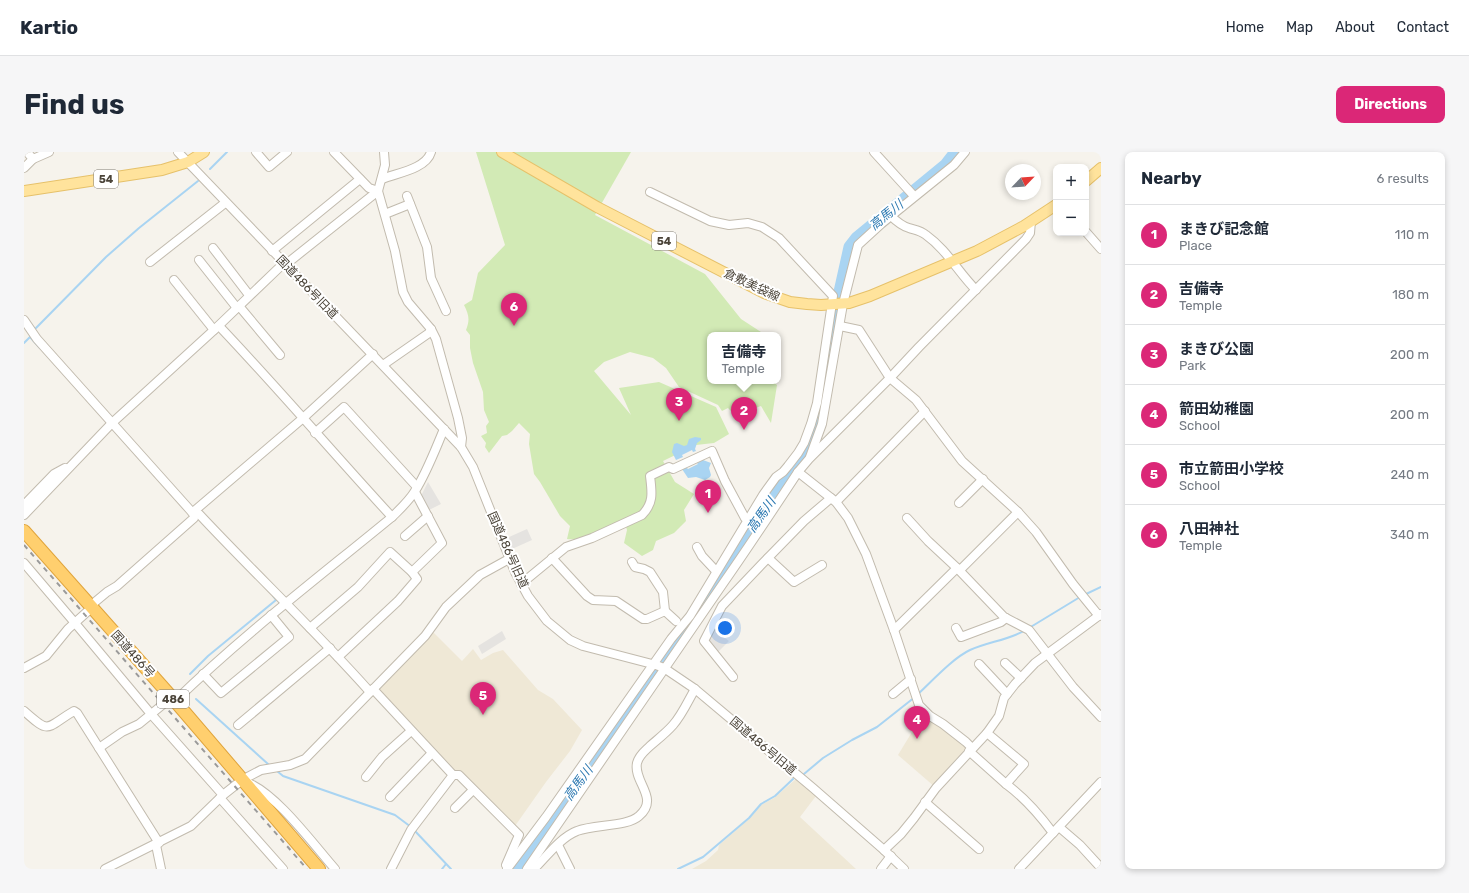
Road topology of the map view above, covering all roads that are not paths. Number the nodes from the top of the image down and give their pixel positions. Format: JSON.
{"nodes":[{"id":1,"x":27,"y":152,"type":"edge"},
{"id":2,"x":49,"y":152,"type":"edge"},
{"id":3,"x":178,"y":152,"type":"edge"},
{"id":4,"x":204,"y":152,"type":"edge"},
{"id":5,"x":256,"y":152,"type":"edge"},
{"id":6,"x":287,"y":152,"type":"edge"},
{"id":7,"x":334,"y":152,"type":"edge"},
{"id":8,"x":384,"y":152,"type":"edge"},
{"id":9,"x":431,"y":152,"type":"edge"},
{"id":10,"x":502,"y":152,"type":"edge"},
{"id":11,"x":874,"y":152,"type":"edge"},
{"id":12,"x":965,"y":152,"type":"edge"},
{"id":13,"x":33,"y":159,"type":"junction"},
{"id":14,"x":188,"y":162,"type":"junction"},
{"id":15,"x":24,"y":168,"type":"edge"},
{"id":16,"x":1101,"y":168,"type":"edge"},
{"id":17,"x":1089,"y":178,"type":"edge"},
{"id":18,"x":360,"y":179,"type":"junction"},
{"id":19,"x":382,"y":179,"type":"junction"},
{"id":20,"x":24,"y":191,"type":"edge"},
{"id":21,"x":378,"y":191,"type":"junction"},
{"id":22,"x":650,"y":192,"type":"dead end"},
{"id":23,"x":912,"y":194,"type":"junction"},
{"id":24,"x":225,"y":203,"type":"junction"},
{"id":25,"x":1053,"y":207,"type":"edge"},
{"id":26,"x":385,"y":214,"type":"junction"},
{"id":27,"x":891,"y":216,"type":"junction"},
{"id":28,"x":1031,"y":221,"type":"junction"},
{"id":29,"x":1089,"y":235,"type":"edge"},
{"id":30,"x":213,"y":248,"type":"dead end"},
{"id":31,"x":1101,"y":249,"type":"edge"},
{"id":32,"x":272,"y":251,"type":"junction"},
{"id":33,"x":199,"y":260,"type":"dead end"},
{"id":34,"x":150,"y":262,"type":"dead end"},
{"id":35,"x":952,"y":262,"type":"junction"},
{"id":36,"x":284,"y":264,"type":"junction"},
{"id":37,"x":174,"y":280,"type":"dead end"},
{"id":38,"x":976,"y":290,"type":"junction"},
{"id":39,"x":250,"y":295,"type":"junction"},
{"id":40,"x":838,"y":304,"type":"junction"},
{"id":41,"x":238,"y":307,"type":"junction"},
{"id":42,"x":446,"y":312,"type":"dead end"},
{"id":43,"x":24,"y":320,"type":"edge"},
{"id":44,"x":840,"y":326,"type":"junction"},
{"id":45,"x":217,"y":328,"type":"junction"},
{"id":46,"x":431,"y":329,"type":"junction"},
{"id":47,"x":372,"y":354,"type":"junction"},
{"id":48,"x":280,"y":355,"type":"dead end"},
{"id":49,"x":383,"y":365,"type":"junction"},
{"id":50,"x":890,"y":378,"type":"junction"},
{"id":51,"x":925,"y":411,"type":"junction"},
{"id":52,"x":302,"y":419,"type":"junction"},
{"id":53,"x":110,"y":424,"type":"junction"},
{"id":54,"x":444,"y":429,"type":"junction"},
{"id":55,"x":315,"y":433,"type":"junction"},
{"id":56,"x":461,"y":447,"type":"junction"},
{"id":57,"x":809,"y":459,"type":"junction"},
{"id":58,"x":71,"y":465,"type":"junction"},
{"id":59,"x":798,"y":472,"type":"junction"},
{"id":60,"x":983,"y":479,"type":"junction"},
{"id":61,"x":416,"y":490,"type":"junction"},
{"id":62,"x":833,"y":500,"type":"junction"},
{"id":63,"x":959,"y":503,"type":"dead end"},
{"id":64,"x":24,"y":505,"type":"edge"},
{"id":65,"x":1018,"y":512,"type":"junction"},
{"id":66,"x":24,"y":515,"type":"edge"},
{"id":67,"x":194,"y":516,"type":"junction"},
{"id":68,"x":428,"y":516,"type":"junction"},
{"id":69,"x":392,"y":517,"type":"junction"},
{"id":70,"x":907,"y":518,"type":"dead end"},
{"id":71,"x":754,"y":524,"type":"junction"},
{"id":72,"x":24,"y":531,"type":"edge"},
{"id":73,"x":405,"y":536,"type":"dead end"},
{"id":74,"x":697,"y":547,"type":"dead end"},
{"id":75,"x":552,"y":558,"type":"junction"},
{"id":76,"x":768,"y":558,"type":"junction"},
{"id":77,"x":509,"y":559,"type":"junction"},
{"id":78,"x":632,"y":562,"type":"dead end"},
{"id":79,"x":24,"y":563,"type":"edge"},
{"id":80,"x":822,"y":565,"type":"dead end"},
{"id":81,"x":958,"y":569,"type":"junction"},
{"id":82,"x":716,"y":571,"type":"junction"},
{"id":83,"x":412,"y":572,"type":"junction"},
{"id":84,"x":521,"y":584,"type":"junction"},
{"id":85,"x":286,"y":603,"type":"junction"},
{"id":86,"x":91,"y":608,"type":"junction"},
{"id":87,"x":665,"y":611,"type":"junction"},
{"id":88,"x":271,"y":615,"type":"junction"},
{"id":89,"x":1100,"y":615,"type":"edge"},
{"id":90,"x":690,"y":616,"type":"junction"},
{"id":91,"x":1006,"y":618,"type":"junction"},
{"id":92,"x":676,"y":621,"type":"junction"},
{"id":93,"x":75,"y":623,"type":"junction"},
{"id":94,"x":310,"y":628,"type":"junction"},
{"id":95,"x":956,"y":628,"type":"dead end"},
{"id":96,"x":894,"y":630,"type":"junction"},
{"id":97,"x":671,"y":639,"type":"junction"},
{"id":98,"x":330,"y":648,"type":"junction"},
{"id":99,"x":1047,"y":653,"type":"junction"},
{"id":100,"x":338,"y":657,"type":"junction"},
{"id":101,"x":1005,"y":662,"type":"dead end"},
{"id":102,"x":979,"y":664,"type":"dead end"},
{"id":103,"x":659,"y":666,"type":"junction"},
{"id":104,"x":24,"y":668,"type":"edge"},
{"id":105,"x":203,"y":674,"type":"junction"},
{"id":106,"x":733,"y":677,"type":"dead end"},
{"id":107,"x":1021,"y":678,"type":"junction"},
{"id":108,"x":911,"y":680,"type":"junction"},
{"id":109,"x":695,"y":689,"type":"junction"},
{"id":110,"x":371,"y":691,"type":"junction"},
{"id":111,"x":893,"y":694,"type":"dead end"},
{"id":112,"x":1007,"y":694,"type":"junction"},
{"id":113,"x":173,"y":699,"type":"junction"},
{"id":114,"x":24,"y":711,"type":"edge"},
{"id":115,"x":151,"y":714,"type":"junction"},
{"id":116,"x":1101,"y":717,"type":"edge"},
{"id":117,"x":238,"y":725,"type":"dead end"},
{"id":118,"x":411,"y":731,"type":"junction"},
{"id":119,"x":987,"y":733,"type":"junction"},
{"id":120,"x":99,"y":748,"type":"junction"},
{"id":121,"x":971,"y":749,"type":"junction"},
{"id":122,"x":432,"y":753,"type":"junction"},
{"id":123,"x":453,"y":775,"type":"junction"},
{"id":124,"x":366,"y":777,"type":"dead end"},
{"id":125,"x":242,"y":780,"type":"junction"},
{"id":126,"x":1101,"y":782,"type":"edge"},
{"id":127,"x":1006,"y":784,"type":"junction"},
{"id":128,"x":473,"y":790,"type":"junction"},
{"id":129,"x":222,"y":797,"type":"junction"},
{"id":130,"x":390,"y":797,"type":"dead end"},
{"id":131,"x":925,"y":802,"type":"junction"},
{"id":132,"x":455,"y":808,"type":"dead end"},
{"id":133,"x":1056,"y":830,"type":"junction"},
{"id":134,"x":157,"y":844,"type":"junction"},
{"id":135,"x":558,"y":845,"type":"junction"},
{"id":136,"x":979,"y":849,"type":"dead end"},
{"id":137,"x":888,"y":853,"type":"junction"},
{"id":138,"x":1100,"y":865,"type":"edge"},
{"id":139,"x":105,"y":869,"type":"edge"},
{"id":140,"x":161,"y":869,"type":"edge"},
{"id":141,"x":283,"y":869,"type":"edge"},
{"id":142,"x":318,"y":869,"type":"edge"},
{"id":143,"x":334,"y":869,"type":"edge"},
{"id":144,"x":391,"y":869,"type":"edge"},
{"id":145,"x":505,"y":869,"type":"edge"},
{"id":146,"x":527,"y":869,"type":"edge"},
{"id":147,"x":534,"y":869,"type":"edge"},
{"id":148,"x":570,"y":869,"type":"edge"},
{"id":149,"x":881,"y":869,"type":"edge"},
{"id":150,"x":904,"y":869,"type":"edge"},
{"id":151,"x":1020,"y":869,"type":"edge"}],
"edges":[{"from":1,"to":13,"type":"street"},
{"from":2,"to":13,"type":"street"},
{"from":3,"to":14,"type":"street","name":"国道486号旧道"},
{"from":4,"to":14,"type":"main road","number":"54"},
{"from":5,"to":6,"type":"street"},
{"from":7,"to":18,"type":"street"},
{"from":8,"to":19,"type":"street"},
{"from":9,"to":19,"type":"street"},
{"from":10,"to":40,"type":"main road","name":"倉敷美袋線","number":"54"},
{"from":11,"to":23,"type":"street"},
{"from":12,"to":23,"type":"street"},
{"from":13,"to":15,"type":"street"},
{"from":14,"to":20,"type":"main road","number":"54"},
{"from":14,"to":24,"type":"street","name":"国道486号旧道"},
{"from":16,"to":17,"type":"main road"},
{"from":18,"to":21,"type":"street"},
{"from":18,"to":32,"type":"street"},
{"from":19,"to":21,"type":"street"},
{"from":21,"to":26,"type":"street"},
{"from":21,"to":36,"type":"street"},
{"from":22,"to":40,"type":"street"},
{"from":23,"to":27,"type":"street"},
{"from":24,"to":32,"type":"street","name":"国道486号旧道"},
{"from":24,"to":34,"type":"street"},
{"from":25,"to":28,"type":"main road","name":"倉敷美袋線","number":"54"},
{"from":26,"to":42,"type":"street"},
{"from":26,"to":46,"type":"street"},
{"from":27,"to":35,"type":"street"},
{"from":27,"to":40,"type":"street"},
{"from":28,"to":35,"type":"main road","name":"倉敷美袋線","number":"54"},
{"from":28,"to":38,"type":"street"},
{"from":29,"to":31,"type":"street"},
{"from":30,"to":39,"type":"street"},
{"from":32,"to":36,"type":"street","name":"国道486号旧道"},
{"from":33,"to":41,"type":"street"},
{"from":35,"to":38,"type":"street"},
{"from":35,"to":40,"type":"main road","name":"倉敷美袋線","number":"54"},
{"from":36,"to":39,"type":"street"},
{"from":36,"to":47,"type":"street","name":"国道486号旧道"},
{"from":37,"to":45,"type":"street"},
{"from":38,"to":50,"type":"street"},
{"from":39,"to":41,"type":"street"},
{"from":40,"to":44,"type":"street"},
{"from":40,"to":71,"type":"street"},
{"from":41,"to":45,"type":"street"},
{"from":41,"to":48,"type":"street"},
{"from":43,"to":53,"type":"street"},
{"from":44,"to":50,"type":"street"},
{"from":44,"to":57,"type":"street"},
{"from":45,"to":52,"type":"street"},
{"from":45,"to":53,"type":"street"},
{"from":46,"to":49,"type":"street"},
{"from":46,"to":56,"type":"street"},
{"from":47,"to":49,"type":"street","name":"国道486号旧道"},
{"from":47,"to":52,"type":"street"},
{"from":49,"to":54,"type":"street","name":"国道486号旧道"},
{"from":50,"to":51,"type":"street"},
{"from":50,"to":57,"type":"street"},
{"from":51,"to":60,"type":"street"},
{"from":51,"to":62,"type":"street"},
{"from":52,"to":55,"type":"street"},
{"from":52,"to":67,"type":"street"},
{"from":53,"to":58,"type":"street"},
{"from":53,"to":67,"type":"street"},
{"from":54,"to":56,"type":"street","name":"国道486号旧道"},
{"from":54,"to":61,"type":"street"},
{"from":55,"to":61,"type":"street"},
{"from":55,"to":69,"type":"street"},
{"from":56,"to":77,"type":"street","name":"国道486号旧道"},
{"from":57,"to":59,"type":"street"},
{"from":58,"to":64,"type":"street"},
{"from":58,"to":66,"type":"street"},
{"from":59,"to":62,"type":"street"},
{"from":59,"to":71,"type":"street"},
{"from":60,"to":63,"type":"street"},
{"from":60,"to":65,"type":"street"},
{"from":61,"to":68,"type":"street"},
{"from":61,"to":69,"type":"street"},
{"from":62,"to":76,"type":"street"},
{"from":62,"to":96,"type":"street"},
{"from":65,"to":81,"type":"street"},
{"from":65,"to":89,"type":"street"},
{"from":67,"to":85,"type":"street"},
{"from":67,"to":86,"type":"street"},
{"from":68,"to":73,"type":"street"},
{"from":68,"to":83,"type":"street"},
{"from":69,"to":85,"type":"street"},
{"from":70,"to":81,"type":"street"},
{"from":71,"to":75,"type":"street"},
{"from":71,"to":82,"type":"street"},
{"from":71,"to":103,"type":"street"},
{"from":72,"to":86,"type":"highway","name":"国道486号","number":"486"},
{"from":74,"to":82,"type":"street"},
{"from":75,"to":84,"type":"street"},
{"from":75,"to":87,"type":"street"},
{"from":76,"to":80,"type":"street"},
{"from":76,"to":106,"type":"street"},
{"from":77,"to":84,"type":"street","name":"国道486号旧道"},
{"from":77,"to":110,"type":"street"},
{"from":78,"to":87,"type":"street"},
{"from":79,"to":93,"type":"street"},
{"from":81,"to":91,"type":"street"},
{"from":81,"to":96,"type":"street"},
{"from":82,"to":90,"type":"street"},
{"from":83,"to":94,"type":"street"},
{"from":83,"to":100,"type":"street"},
{"from":84,"to":103,"type":"street","name":"国道486号旧道"},
{"from":85,"to":88,"type":"street"},
{"from":85,"to":94,"type":"street"},
{"from":86,"to":93,"type":"street"},
{"from":86,"to":113,"type":"highway","name":"国道486号","number":"486"},
{"from":87,"to":92,"type":"street"},
{"from":88,"to":105,"type":"street"},
{"from":88,"to":105,"type":"street"},
{"from":89,"to":99,"type":"street"},
{"from":90,"to":92,"type":"street"},
{"from":90,"to":97,"type":"street"},
{"from":91,"to":95,"type":"street"},
{"from":91,"to":99,"type":"street"},
{"from":92,"to":97,"type":"street"},
{"from":93,"to":104,"type":"street"},
{"from":93,"to":115,"type":"street"},
{"from":94,"to":98,"type":"street"},
{"from":96,"to":108,"type":"street"},
{"from":97,"to":103,"type":"street"},
{"from":98,"to":100,"type":"street"},
{"from":98,"to":117,"type":"street"},
{"from":99,"to":107,"type":"street"},
{"from":99,"to":116,"type":"street"},
{"from":100,"to":110,"type":"street"},
{"from":101,"to":107,"type":"street"},
{"from":102,"to":112,"type":"street"},
{"from":103,"to":109,"type":"street","name":"国道486号旧道"},
{"from":103,"to":145,"type":"street"},
{"from":103,"to":146,"type":"street"},
{"from":105,"to":113,"type":"street"},
{"from":107,"to":112,"type":"street"},
{"from":108,"to":111,"type":"street"},
{"from":108,"to":121,"type":"street"},
{"from":109,"to":135,"type":"street"},
{"from":109,"to":137,"type":"street","name":"国道486号旧道"},
{"from":110,"to":118,"type":"street"},
{"from":110,"to":125,"type":"street"},
{"from":112,"to":119,"type":"street"},
{"from":113,"to":115,"type":"street"},
{"from":113,"to":125,"type":"highway","name":"国道486号","number":"486"},
{"from":114,"to":120,"type":"street"},
{"from":115,"to":120,"type":"street"},
{"from":115,"to":129,"type":"street"},
{"from":118,"to":122,"type":"street"},
{"from":118,"to":124,"type":"street"},
{"from":119,"to":121,"type":"street"},
{"from":119,"to":127,"type":"street"},
{"from":120,"to":134,"type":"street"},
{"from":121,"to":127,"type":"street"},
{"from":121,"to":131,"type":"street"},
{"from":122,"to":123,"type":"street"},
{"from":122,"to":130,"type":"street"},
{"from":123,"to":128,"type":"street"},
{"from":123,"to":144,"type":"street"},
{"from":125,"to":129,"type":"street"},
{"from":125,"to":142,"type":"highway","name":"国道486号","number":"486"},
{"from":125,"to":143,"type":"street"},
{"from":126,"to":133,"type":"street"},
{"from":127,"to":133,"type":"street"},
{"from":128,"to":132,"type":"street"},
{"from":128,"to":145,"type":"street"},
{"from":129,"to":134,"type":"street"},
{"from":129,"to":141,"type":"street"},
{"from":131,"to":136,"type":"street"},
{"from":131,"to":137,"type":"street"},
{"from":133,"to":138,"type":"street"},
{"from":133,"to":151,"type":"street"},
{"from":134,"to":139,"type":"street"},
{"from":134,"to":140,"type":"street"},
{"from":135,"to":147,"type":"street"},
{"from":135,"to":148,"type":"street"},
{"from":137,"to":149,"type":"street"},
{"from":137,"to":150,"type":"street","name":"国道486号旧道"}]}
